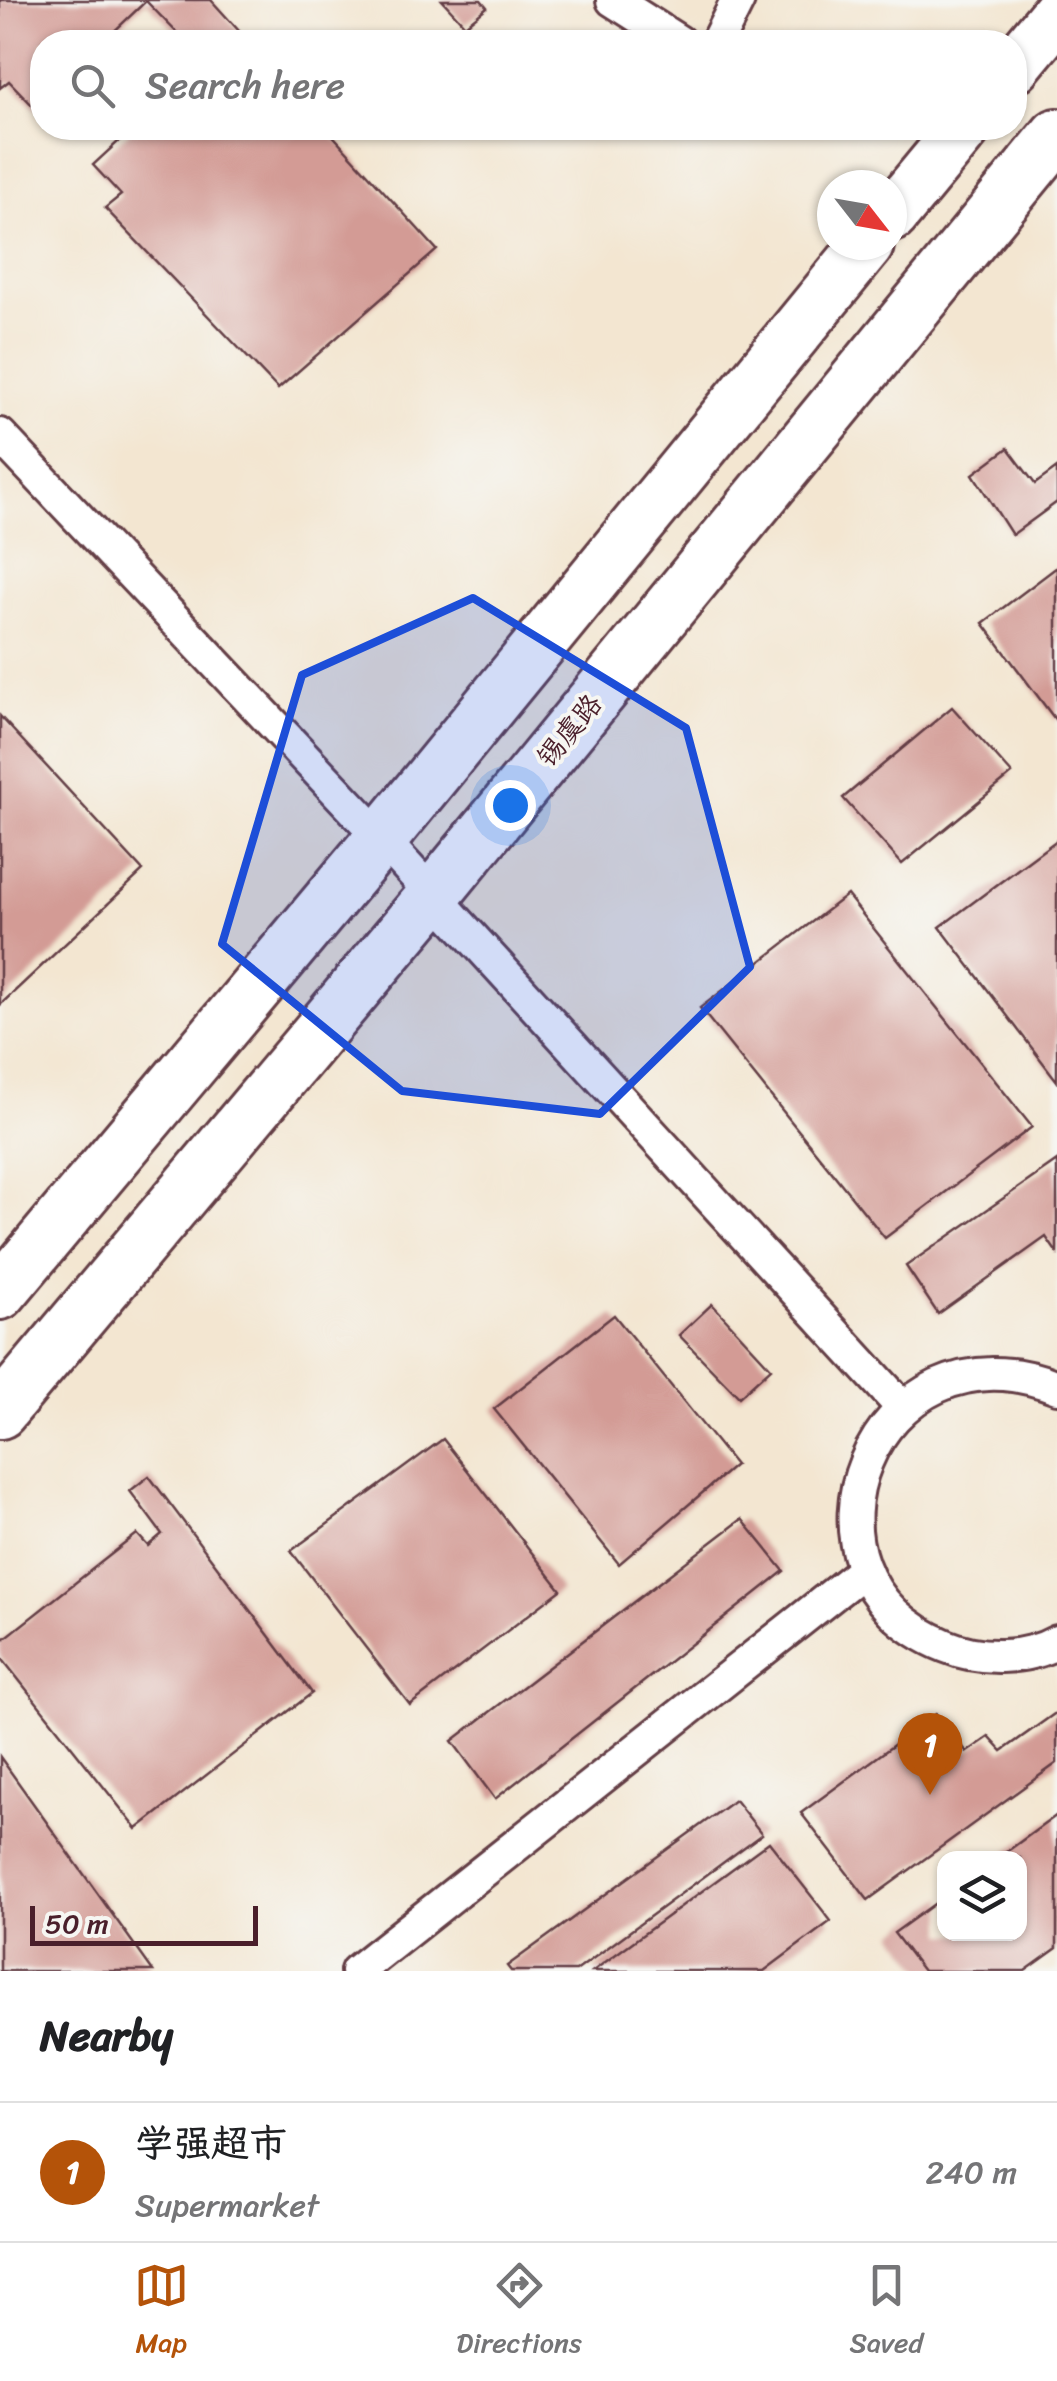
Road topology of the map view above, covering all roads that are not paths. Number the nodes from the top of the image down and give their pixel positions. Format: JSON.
{"nodes":[{"id":1,"x":614,"y":0,"type":"edge"},
{"id":2,"x":738,"y":0,"type":"edge"},
{"id":3,"x":1057,"y":14,"type":"edge"},
{"id":4,"x":660,"y":30,"type":"edge"},
{"id":5,"x":723,"y":30,"type":"edge"},
{"id":6,"x":1027,"y":50,"type":"edge"},
{"id":7,"x":1057,"y":135,"type":"edge"},
{"id":8,"x":954,"y":140,"type":"edge"},
{"id":9,"x":907,"y":197,"type":"edge"},
{"id":10,"x":856,"y":260,"type":"edge"},
{"id":11,"x":0,"y":435,"type":"edge"},
{"id":12,"x":381,"y":838,"type":"junction"},
{"id":13,"x":434,"y":895,"type":"junction"},
{"id":14,"x":0,"y":1293,"type":"edge"},
{"id":15,"x":1057,"y":1387,"type":"edge"},
{"id":16,"x":902,"y":1407,"type":"junction"},
{"id":17,"x":0,"y":1412,"type":"edge"},
{"id":18,"x":864,"y":1570,"type":"junction"},
{"id":19,"x":1057,"y":1642,"type":"edge"},
{"id":20,"x":357,"y":1971,"type":"edge"}],
"edges":[{"from":1,"to":4,"type":"street"},
{"from":2,"to":5,"type":"street"},
{"from":3,"to":6,"type":"main road"},
{"from":7,"to":13,"type":"main road","name":"锡虞路"},
{"from":8,"to":9,"type":"main road"},
{"from":10,"to":12,"type":"main road"},
{"from":11,"to":12,"type":"street"},
{"from":12,"to":13,"type":"street"},
{"from":12,"to":14,"type":"main road"},
{"from":13,"to":16,"type":"street"},
{"from":13,"to":17,"type":"main road","name":"锡虞路"},
{"from":15,"to":16,"type":"street"},
{"from":16,"to":18,"type":"street"},
{"from":18,"to":19,"type":"street"},
{"from":18,"to":20,"type":"street"}]}
